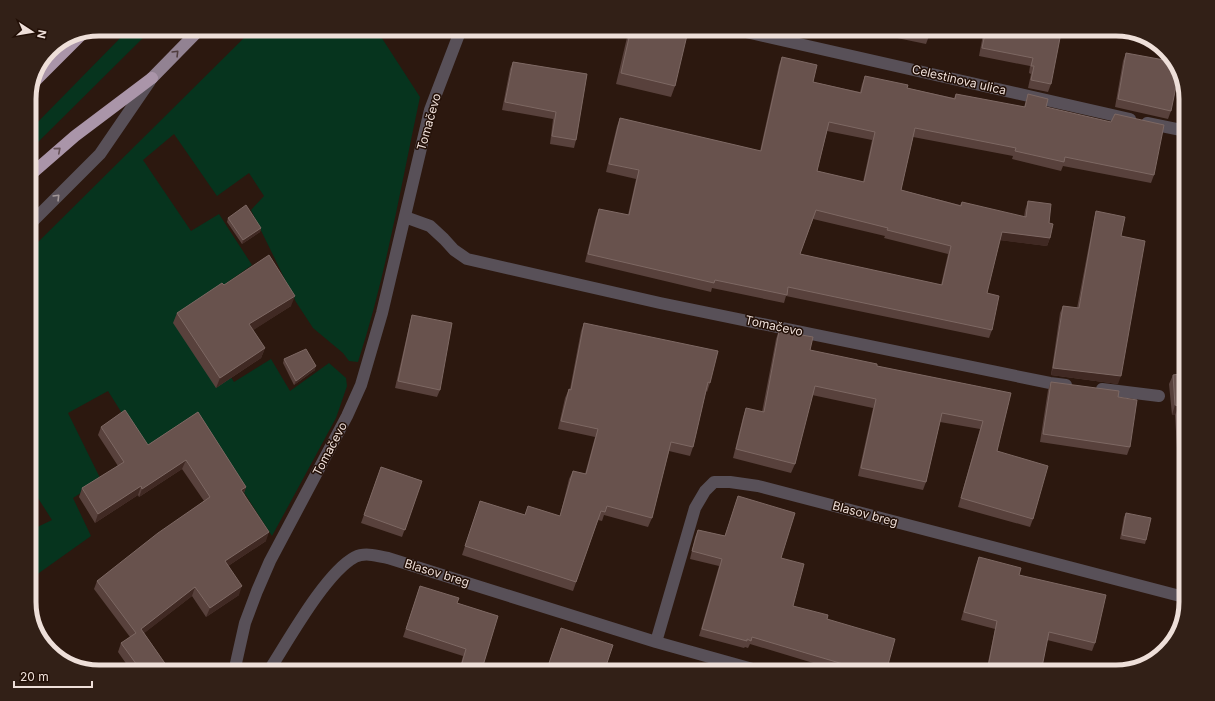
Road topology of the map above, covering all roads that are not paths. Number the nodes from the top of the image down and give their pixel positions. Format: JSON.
{"nodes":[{"id":1,"x":193,"y":36,"type":"edge"},
{"id":2,"x":458,"y":36,"type":"edge"},
{"id":3,"x":764,"y":36,"type":"edge"},
{"id":4,"x":75,"y":41,"type":"edge"},
{"id":5,"x":41,"y":75,"type":"edge"},
{"id":6,"x":152,"y":78,"type":"junction"},
{"id":7,"x":1179,"y":130,"type":"edge"},
{"id":8,"x":36,"y":170,"type":"edge"},
{"id":9,"x":36,"y":217,"type":"edge"},
{"id":10,"x":405,"y":217,"type":"junction"},
{"id":11,"x":1159,"y":396,"type":"dead end"},
{"id":12,"x":1179,"y":596,"type":"edge"},
{"id":13,"x":656,"y":642,"type":"junction"},
{"id":14,"x":236,"y":665,"type":"edge"},
{"id":15,"x":273,"y":665,"type":"edge"},
{"id":16,"x":738,"y":665,"type":"edge"}],
"edges":[{"from":6,"to":1,"type":"main road","one_way":true},
{"from":2,"to":10,"type":"street","name":"Tomačevo"},
{"from":3,"to":7,"type":"street","name":"Celestinova ulica"},
{"from":4,"to":5,"type":"highway"},
{"from":8,"to":6,"type":"highway","one_way":true},
{"from":9,"to":6,"type":"street","one_way":true},
{"from":10,"to":11,"type":"street","name":"Tomačevo"},
{"from":10,"to":14,"type":"street","name":"Tomačevo"},
{"from":12,"to":13,"type":"street","name":"Blasov breg"},
{"from":13,"to":15,"type":"street","name":"Blasov breg"},
{"from":13,"to":16,"type":"street","name":"Blasov breg"}]}
